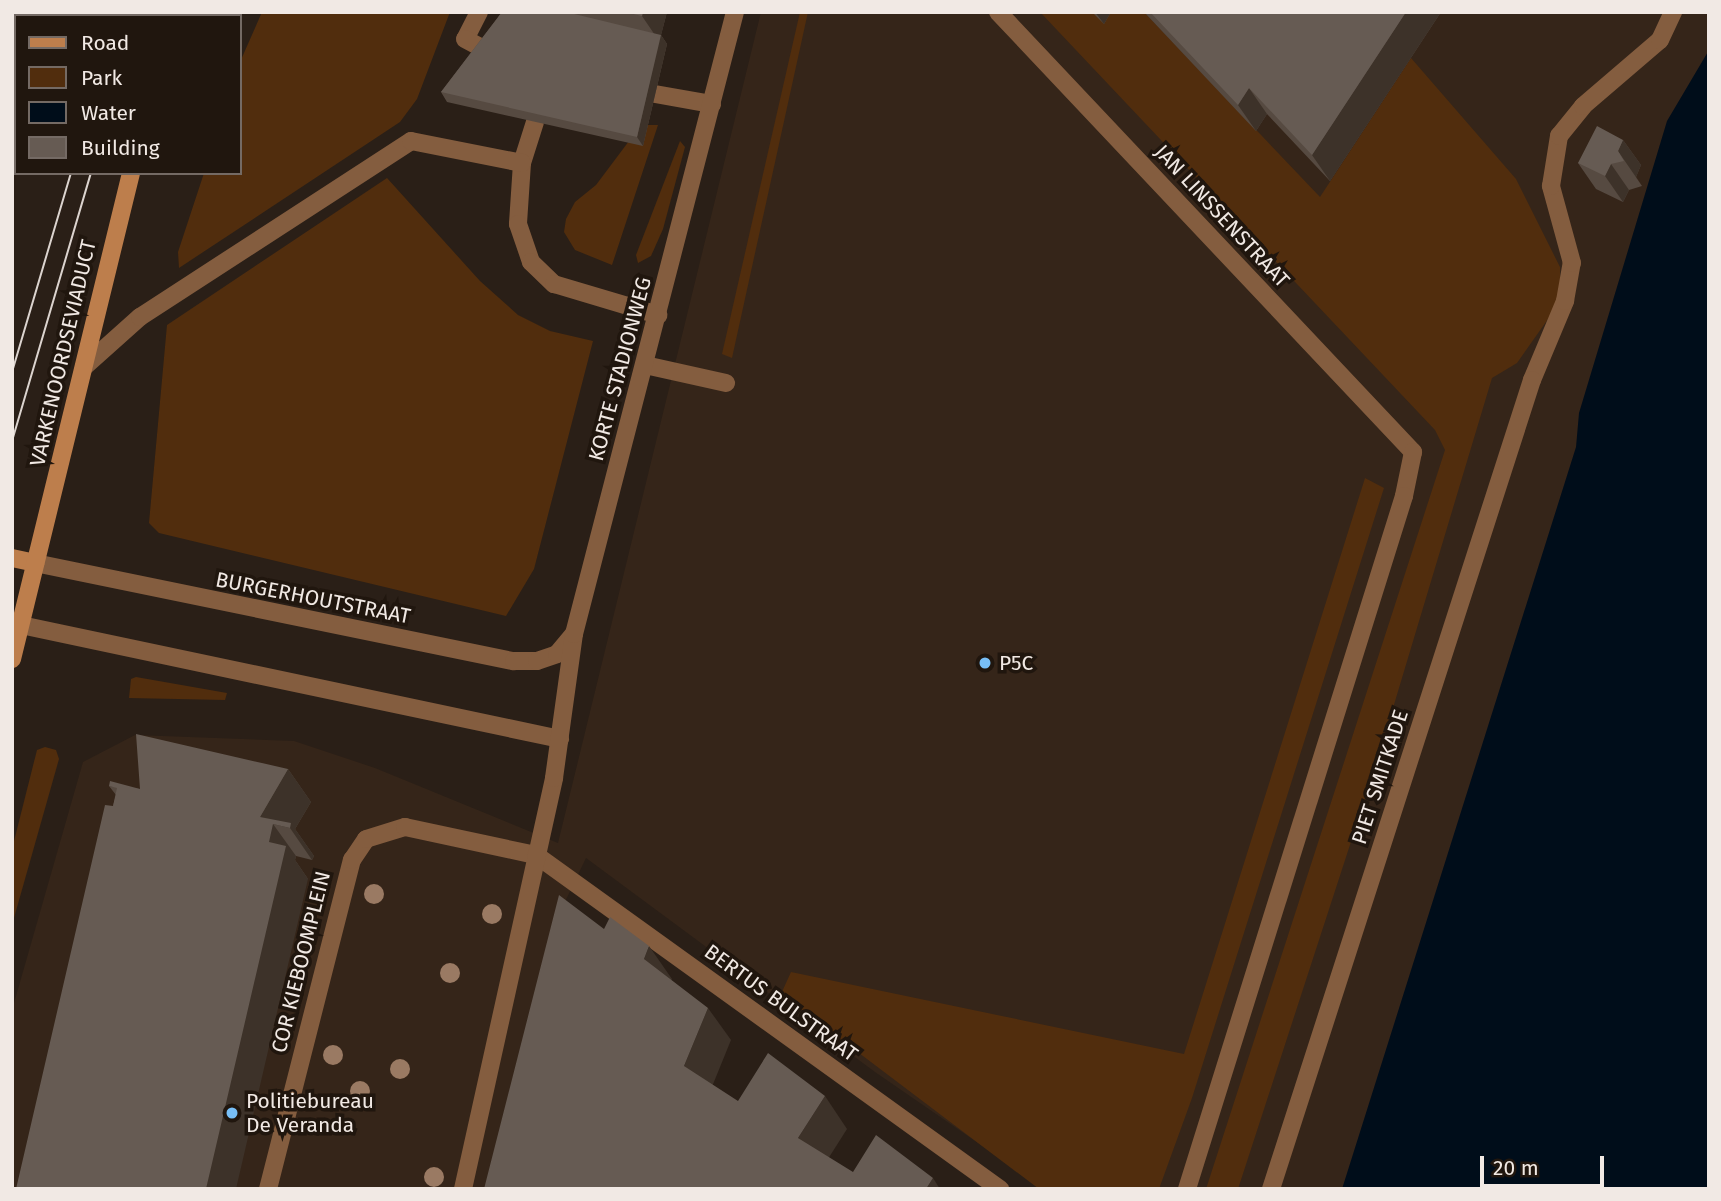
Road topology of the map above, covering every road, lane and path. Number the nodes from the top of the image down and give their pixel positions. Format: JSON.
{"nodes":[{"id":1,"x":479,"y":12,"type":"edge"},
{"id":2,"x":735,"y":12,"type":"edge"},
{"id":3,"x":998,"y":12,"type":"edge"},
{"id":4,"x":1672,"y":12,"type":"edge"},
{"id":5,"x":488,"y":51,"type":"edge"},
{"id":6,"x":655,"y":94,"type":"dead end"},
{"id":7,"x":712,"y":104,"type":"junction"},
{"id":8,"x":535,"y":122,"type":"edge"},
{"id":9,"x":522,"y":163,"type":"junction"},
{"id":10,"x":131,"y":175,"type":"edge"},
{"id":11,"x":658,"y":315,"type":"junction"},
{"id":12,"x":645,"y":365,"type":"junction"},
{"id":13,"x":83,"y":367,"type":"junction"},
{"id":14,"x":726,"y":383,"type":"dead end"},
{"id":15,"x":12,"y":558,"type":"edge"},
{"id":16,"x":35,"y":563,"type":"junction"},
{"id":17,"x":16,"y":624,"type":"edge"},
{"id":18,"x":574,"y":634,"type":"junction"},
{"id":19,"x":12,"y":659,"type":"edge"},
{"id":20,"x":560,"y":739,"type":"junction"},
{"id":21,"x":536,"y":855,"type":"junction"},
{"id":22,"x":268,"y":1189,"type":"edge"},
{"id":23,"x":463,"y":1189,"type":"edge"},
{"id":24,"x":1000,"y":1189,"type":"edge"},
{"id":25,"x":1187,"y":1189,"type":"edge"},
{"id":26,"x":1271,"y":1189,"type":"edge"}],
"edges":[{"from":1,"to":5,"type":"street"},
{"from":2,"to":7,"type":"street","name":"KORTE STADIONWEG"},
{"from":3,"to":25,"type":"street","name":"JAN LINSSENSTRAAT"},
{"from":4,"to":26,"type":"street","name":"PIET SMITKADE"},
{"from":6,"to":7,"type":"street"},
{"from":7,"to":11,"type":"street","name":"KORTE STADIONWEG"},
{"from":8,"to":9,"type":"street"},
{"from":9,"to":11,"type":"street"},
{"from":9,"to":13,"type":"street"},
{"from":10,"to":13,"type":"main road","name":"VARKENOORDSEVIADUCT"},
{"from":11,"to":12,"type":"street","name":"KORTE STADIONWEG"},
{"from":12,"to":14,"type":"street"},
{"from":12,"to":18,"type":"street","name":"KORTE STADIONWEG"},
{"from":13,"to":16,"type":"main road","name":"VARKENOORDSEVIADUCT"},
{"from":15,"to":16,"type":"main road"},
{"from":16,"to":17,"type":"main road","name":"VARKENOORDSEVIADUCT"},
{"from":16,"to":18,"type":"street","name":"BURGERHOUTSTRAAT"},
{"from":17,"to":19,"type":"main road","name":"VARKENOORDSEVIADUCT"},
{"from":17,"to":20,"type":"street"},
{"from":18,"to":20,"type":"street","name":"KORTE STADIONWEG"},
{"from":20,"to":21,"type":"street"},
{"from":21,"to":22,"type":"street","name":"COR KIEBOOMPLEIN"},
{"from":21,"to":23,"type":"street"},
{"from":21,"to":24,"type":"street","name":"BERTUS BULSTRAAT"}]}
